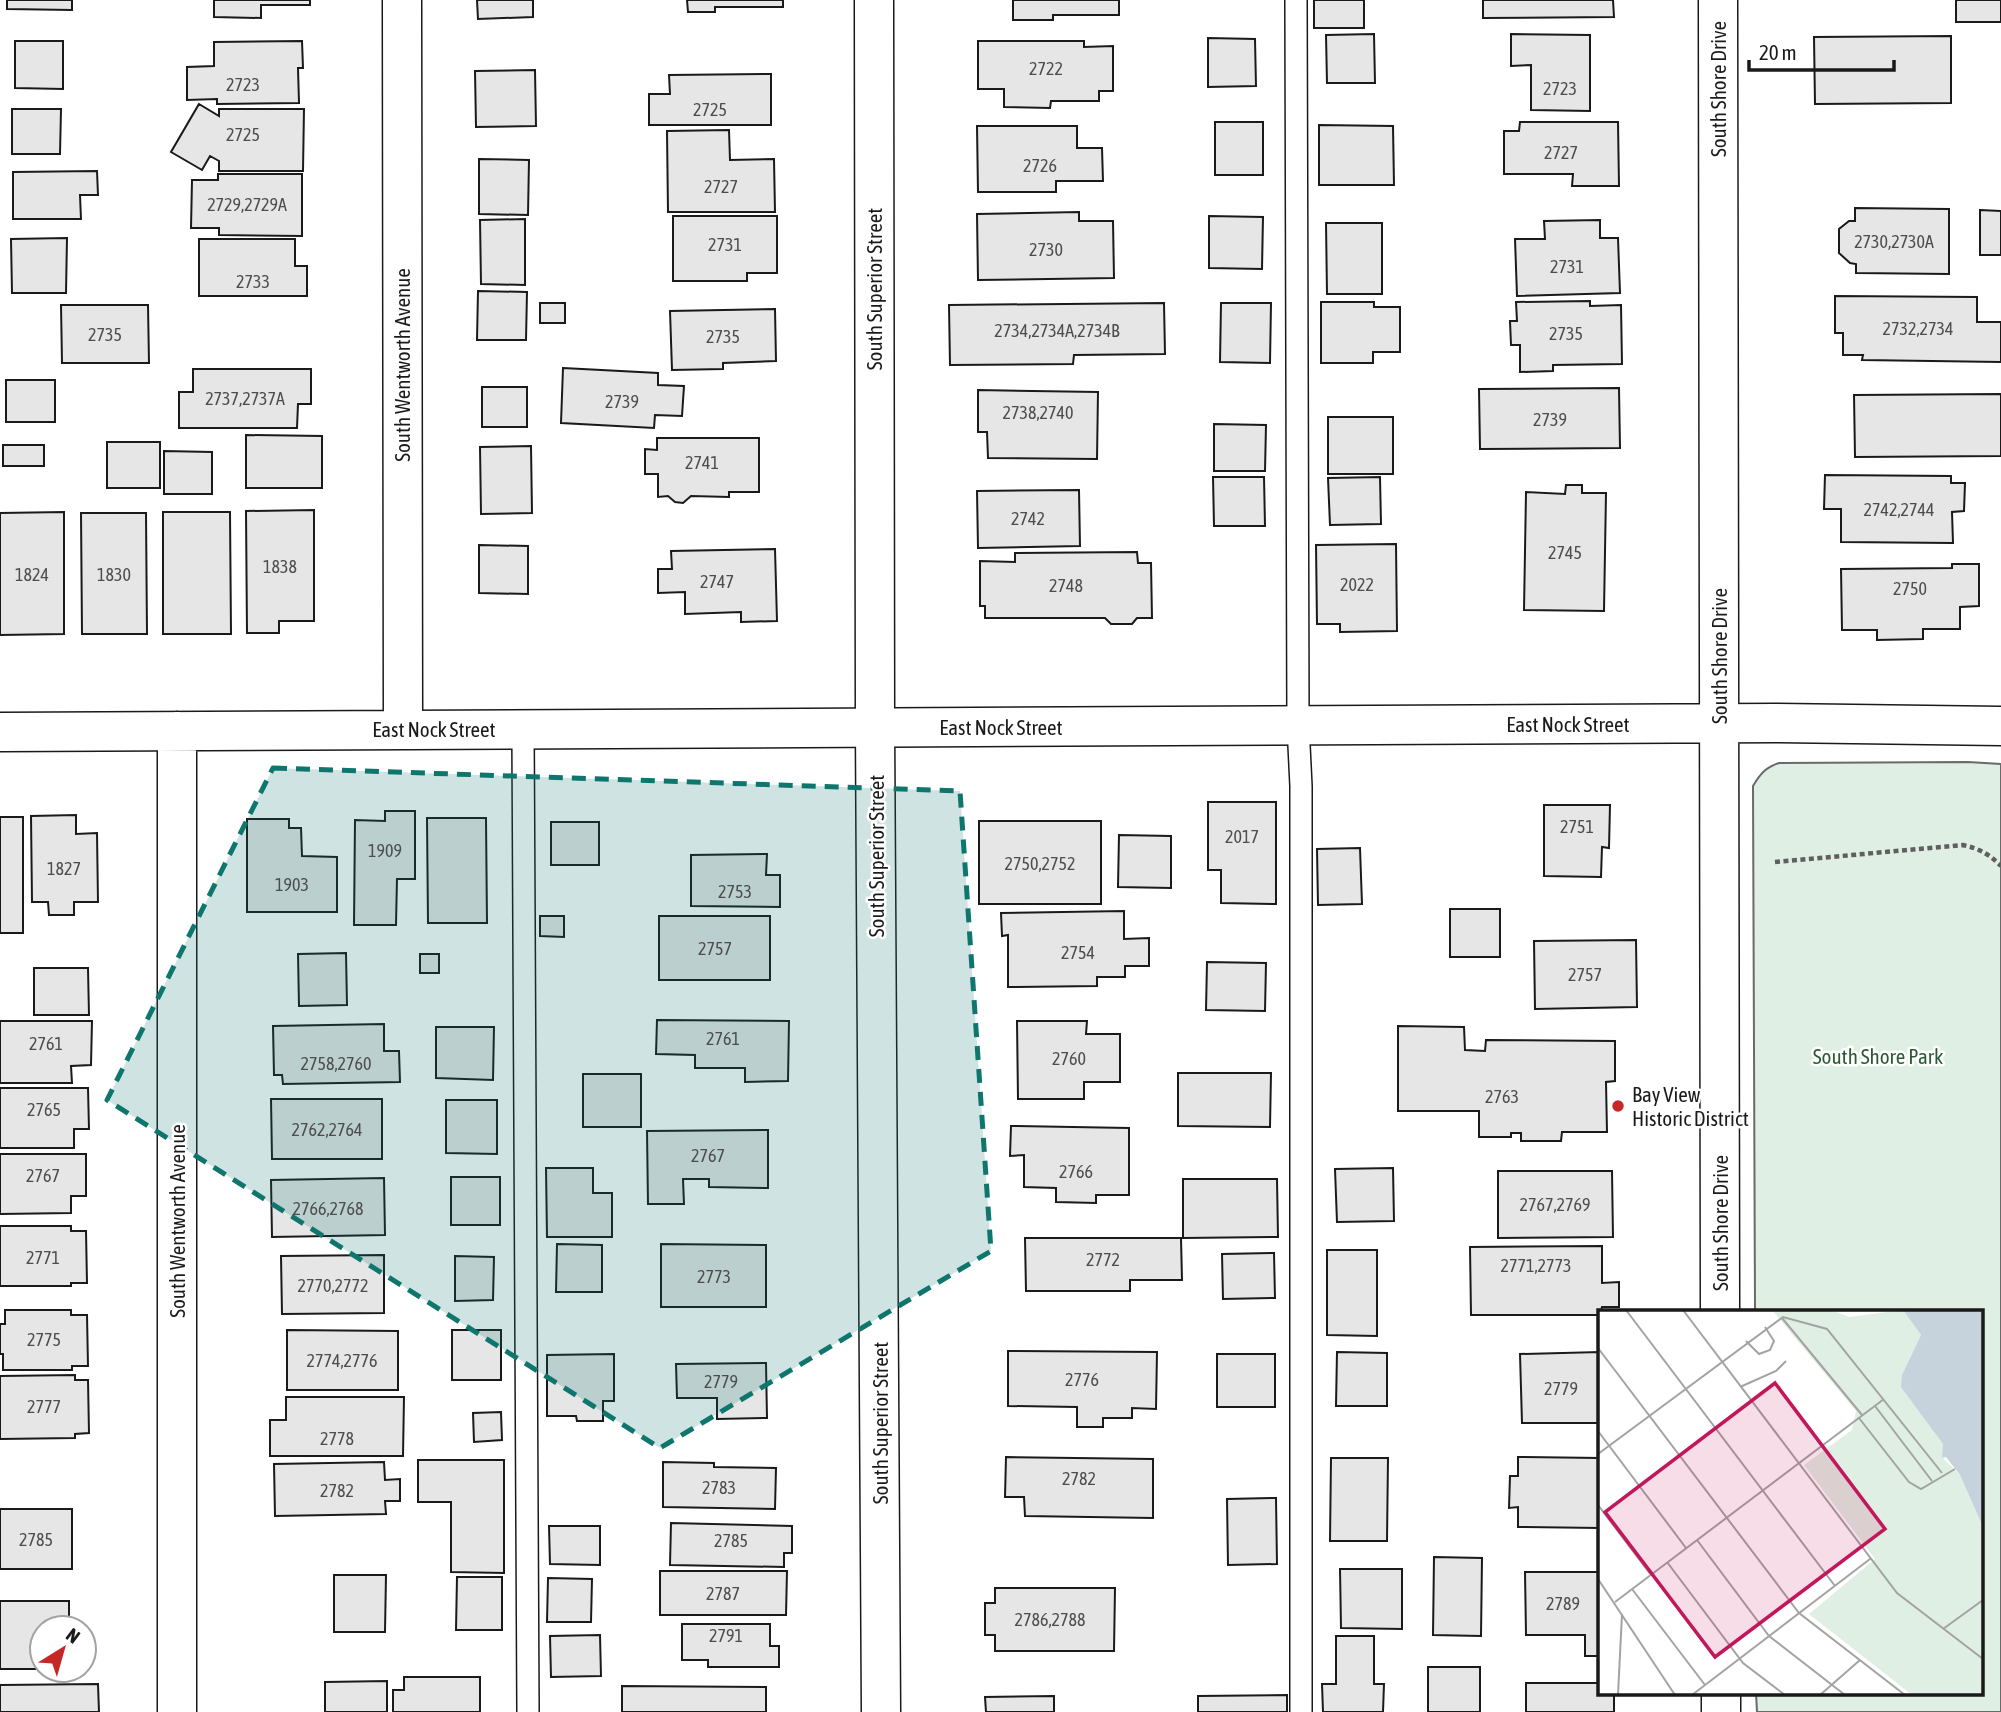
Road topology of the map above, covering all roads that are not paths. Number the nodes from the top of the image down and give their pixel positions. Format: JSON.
{"nodes":[{"id":1,"x":402,"y":0,"type":"edge"},
{"id":2,"x":874,"y":0,"type":"edge"},
{"id":3,"x":1296,"y":0,"type":"edge"},
{"id":4,"x":1718,"y":0,"type":"edge"},
{"id":5,"x":1719,"y":723,"type":"junction"},
{"id":6,"x":1298,"y":725,"type":"junction"},
{"id":7,"x":2001,"y":726,"type":"edge"},
{"id":8,"x":875,"y":727,"type":"junction"},
{"id":9,"x":403,"y":729,"type":"junction"},
{"id":10,"x":523,"y":729,"type":"junction"},
{"id":11,"x":177,"y":731,"type":"junction"},
{"id":12,"x":0,"y":732,"type":"edge"},
{"id":13,"x":1720,"y":1310,"type":"edge"},
{"id":14,"x":1721,"y":1694,"type":"edge"},
{"id":15,"x":177,"y":1712,"type":"edge"},
{"id":16,"x":528,"y":1712,"type":"edge"},
{"id":17,"x":881,"y":1712,"type":"edge"},
{"id":18,"x":1301,"y":1712,"type":"edge"},
{"id":19,"x":1721,"y":1712,"type":"edge"}],
"edges":[{"from":1,"to":9,"type":"street","name":"South Wentworth Avenue"},
{"from":2,"to":8,"type":"street","name":"South Superior Street"},
{"from":3,"to":6,"type":"lane"},
{"from":4,"to":5,"type":"street","name":"South Shore Drive"},
{"from":5,"to":6,"type":"street","name":"East Nock Street"},
{"from":5,"to":7,"type":"street","name":"East Nock Street"},
{"from":5,"to":13,"type":"street","name":"South Shore Drive"},
{"from":6,"to":8,"type":"street","name":"East Nock Street"},
{"from":6,"to":18,"type":"lane"},
{"from":8,"to":10,"type":"street","name":"East Nock Street"},
{"from":8,"to":17,"type":"street","name":"South Superior Street"},
{"from":9,"to":10,"type":"street","name":"East Nock Street"},
{"from":9,"to":11,"type":"street","name":"East Nock Street"},
{"from":10,"to":16,"type":"lane"},
{"from":11,"to":12,"type":"street","name":"East Nock Street"},
{"from":11,"to":15,"type":"street","name":"South Wentworth Avenue"},
{"from":14,"to":19,"type":"street"}]}
